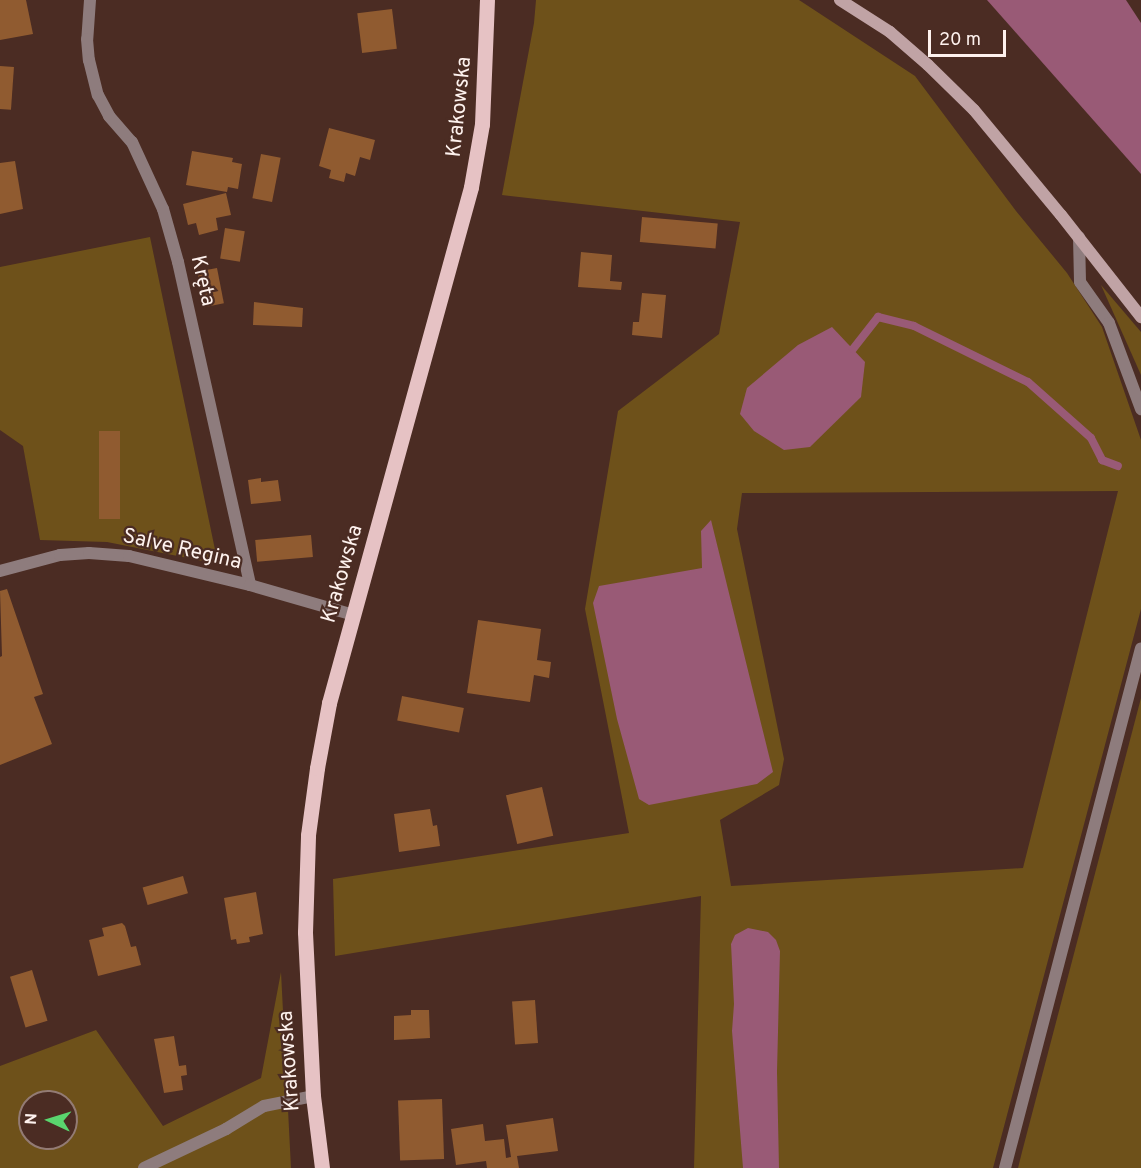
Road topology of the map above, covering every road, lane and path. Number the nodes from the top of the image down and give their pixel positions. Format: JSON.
{"nodes":[{"id":1,"x":90,"y":0,"type":"edge"},
{"id":2,"x":487,"y":0,"type":"edge"},
{"id":3,"x":840,"y":0,"type":"edge"},
{"id":4,"x":1078,"y":237,"type":"junction"},
{"id":5,"x":1141,"y":317,"type":"edge"},
{"id":6,"x":1141,"y":409,"type":"edge"},
{"id":7,"x":0,"y":571,"type":"edge"},
{"id":8,"x":250,"y":585,"type":"junction"},
{"id":9,"x":354,"y":615,"type":"junction"},
{"id":10,"x":1141,"y":648,"type":"edge"},
{"id":11,"x":313,"y":1096,"type":"junction"},
{"id":12,"x":144,"y":1168,"type":"edge"},
{"id":13,"x":322,"y":1168,"type":"edge"},
{"id":14,"x":1005,"y":1168,"type":"edge"}],
"edges":[{"from":1,"to":8,"type":"street","name":"Kręta"},
{"from":2,"to":9,"type":"main road","name":"Krakowska"},
{"from":3,"to":4,"type":"street"},
{"from":4,"to":5,"type":"street"},
{"from":4,"to":6,"type":"street"},
{"from":7,"to":8,"type":"street","name":"Salve Regina"},
{"from":8,"to":9,"type":"street","name":"Salve Regina"},
{"from":9,"to":11,"type":"main road","name":"Krakowska"},
{"from":10,"to":14,"type":"street"},
{"from":11,"to":12,"type":"street"},
{"from":11,"to":13,"type":"main road","name":"Krakowska"}]}
